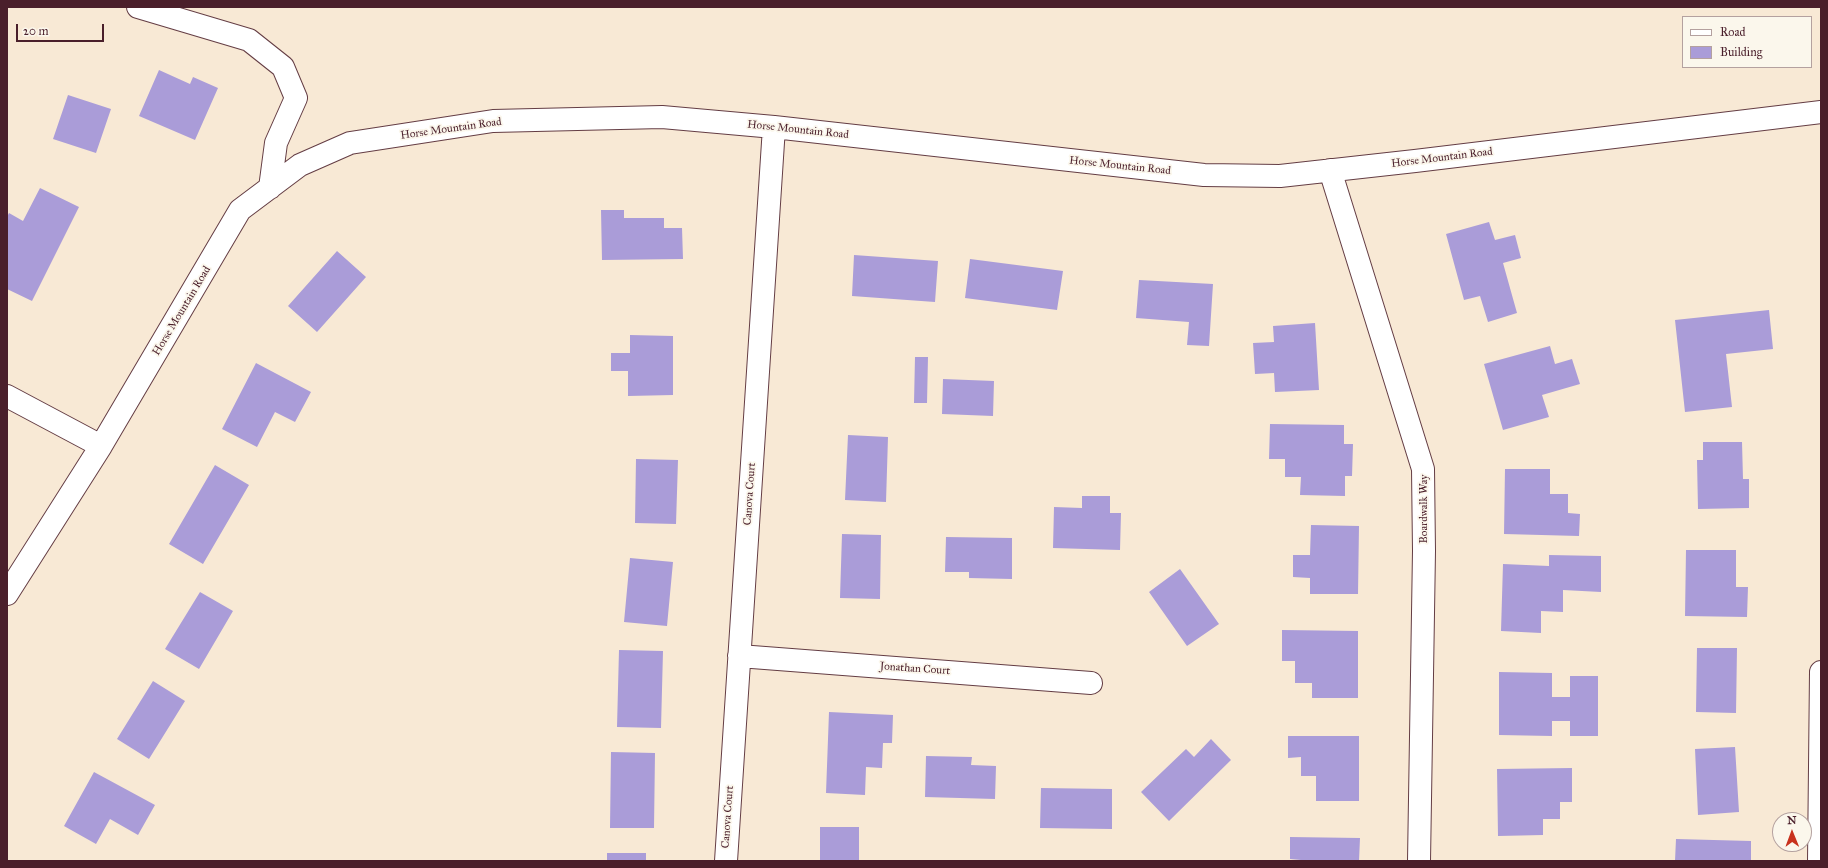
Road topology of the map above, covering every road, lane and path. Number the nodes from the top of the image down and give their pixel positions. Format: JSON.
{"nodes":[{"id":1,"x":138,"y":7,"type":"edge"},
{"id":2,"x":1821,"y":112,"type":"edge"},
{"id":3,"x":774,"y":127,"type":"junction"},
{"id":4,"x":1330,"y":170,"type":"junction"},
{"id":5,"x":270,"y":188,"type":"junction"},
{"id":6,"x":7,"y":396,"type":"edge"},
{"id":7,"x":101,"y":446,"type":"junction"},
{"id":8,"x":7,"y":594,"type":"edge"},
{"id":9,"x":739,"y":656,"type":"junction"},
{"id":10,"x":1821,"y":672,"type":"edge"},
{"id":11,"x":1091,"y":683,"type":"dead end"},
{"id":12,"x":726,"y":861,"type":"edge"},
{"id":13,"x":1419,"y":861,"type":"edge"},
{"id":14,"x":1819,"y":861,"type":"edge"}],
"edges":[{"from":1,"to":5,"type":"street"},
{"from":2,"to":4,"type":"street","name":"Horse Mountain Road"},
{"from":3,"to":4,"type":"street","name":"Horse Mountain Road"},
{"from":3,"to":5,"type":"street","name":"Horse Mountain Road"},
{"from":3,"to":9,"type":"street","name":"Canova Court"},
{"from":4,"to":13,"type":"street","name":"Boardwalk Way"},
{"from":5,"to":7,"type":"street","name":"Horse Mountain Road"},
{"from":6,"to":7,"type":"street"},
{"from":7,"to":8,"type":"street","name":"Horse Mountain Road"},
{"from":9,"to":11,"type":"street","name":"Jonathan Court"},
{"from":9,"to":12,"type":"street","name":"Canova Court"},
{"from":10,"to":14,"type":"street"}]}
